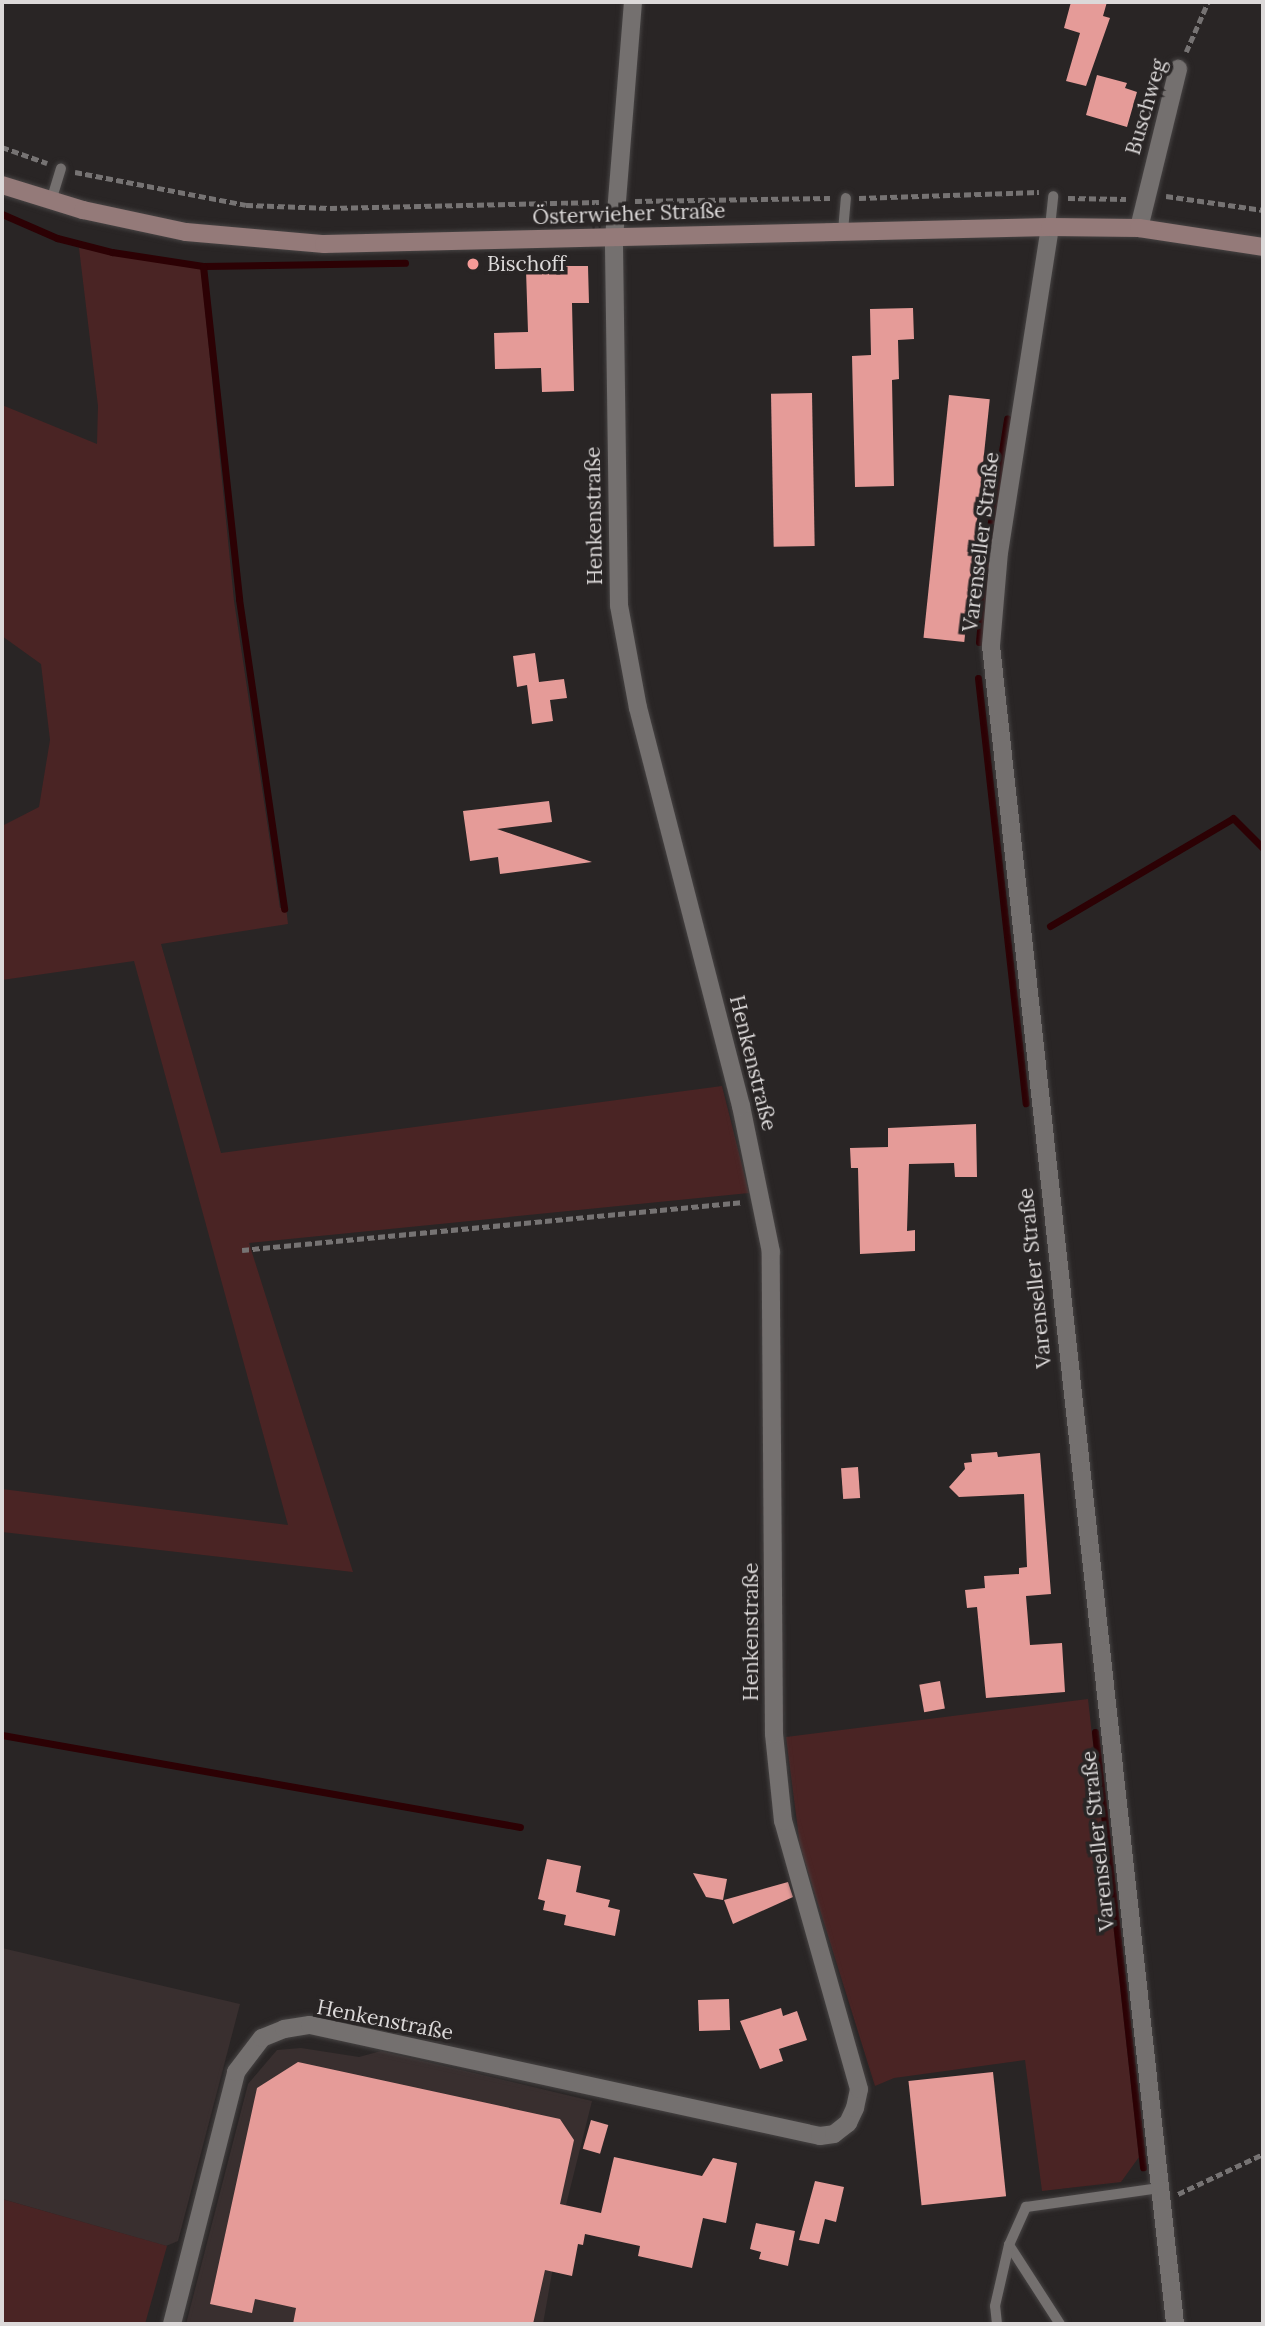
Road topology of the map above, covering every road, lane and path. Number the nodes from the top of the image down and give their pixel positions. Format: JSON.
{"nodes":[{"id":1,"x":633,"y":2,"type":"edge"},
{"id":2,"x":1208,"y":2,"type":"edge"},
{"id":3,"x":1178,"y":69,"type":"joint"},
{"id":4,"x":2,"y":147,"type":"edge"},
{"id":5,"x":61,"y":169,"type":"junction"},
{"id":6,"x":2,"y":185,"type":"edge"},
{"id":7,"x":1053,"y":196,"type":"joint"},
{"id":8,"x":846,"y":198,"type":"dead end"},
{"id":9,"x":1144,"y":199,"type":"junction"},
{"id":10,"x":51,"y":201,"type":"junction"},
{"id":11,"x":616,"y":202,"type":"junction"},
{"id":12,"x":1263,"y":210,"type":"edge"},
{"id":13,"x":1050,"y":227,"type":"junction"},
{"id":14,"x":1139,"y":228,"type":"junction"},
{"id":15,"x":843,"y":231,"type":"junction"},
{"id":16,"x":614,"y":238,"type":"junction"},
{"id":17,"x":1263,"y":247,"type":"edge"},
{"id":18,"x":762,"y":1200,"type":"junction"},
{"id":19,"x":242,"y":1250,"type":"dead end"},
{"id":20,"x":1263,"y":2154,"type":"edge"},
{"id":21,"x":1161,"y":2195,"type":"junction"},
{"id":22,"x":1009,"y":2245,"type":"junction"},
{"id":23,"x":172,"y":2324,"type":"edge"},
{"id":24,"x":997,"y":2324,"type":"edge"},
{"id":25,"x":1060,"y":2324,"type":"edge"},
{"id":26,"x":1175,"y":2324,"type":"edge"}],
"edges":[{"from":1,"to":11,"type":"street","name":"Henkenstraße"},
{"from":2,"to":3,"type":"path","name":"Buschweg"},
{"from":3,"to":9,"type":"street","name":"Buschweg"},
{"from":4,"to":5,"type":"path"},
{"from":5,"to":10,"type":"lane"},
{"from":5,"to":11,"type":"path"},
{"from":6,"to":10,"type":"street","name":"Österwieher Straße"},
{"from":7,"to":9,"type":"path"},
{"from":7,"to":13,"type":"lane"},
{"from":8,"to":15,"type":"lane"},
{"from":9,"to":12,"type":"path"},
{"from":9,"to":14,"type":"street","name":"Buschweg"},
{"from":10,"to":16,"type":"street","name":"Österwieher Straße"},
{"from":11,"to":16,"type":"street","name":"Henkenstraße"},
{"from":13,"to":14,"type":"street","name":"Österwieher Straße"},
{"from":13,"to":15,"type":"street","name":"Österwieher Straße"},
{"from":13,"to":21,"type":"street","name":"Varenseller Straße"},
{"from":14,"to":17,"type":"street","name":"Österwieher Straße"},
{"from":15,"to":16,"type":"street","name":"Österwieher Straße"},
{"from":16,"to":18,"type":"street","name":"Henkenstraße"},
{"from":18,"to":19,"type":"path"},
{"from":18,"to":23,"type":"street","name":"Henkenstraße"},
{"from":20,"to":21,"type":"path"},
{"from":21,"to":22,"type":"lane"},
{"from":21,"to":26,"type":"street","name":"Varenseller Straße"},
{"from":22,"to":24,"type":"lane"},
{"from":22,"to":25,"type":"lane"}]}
